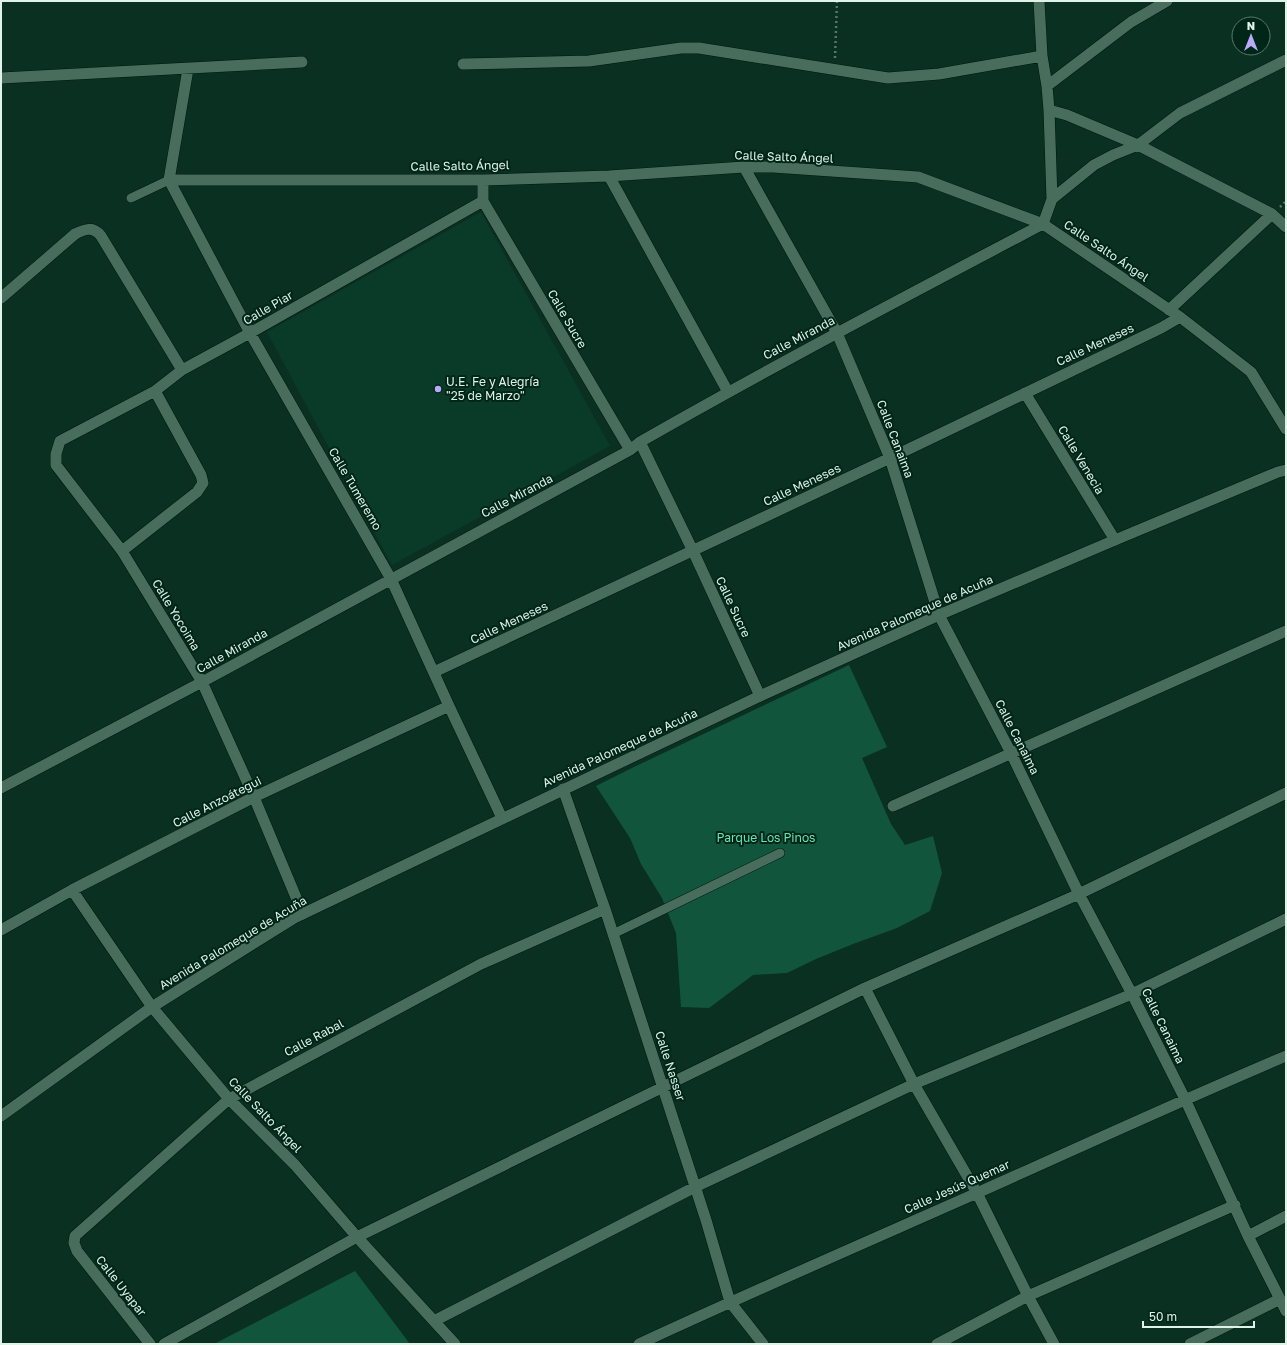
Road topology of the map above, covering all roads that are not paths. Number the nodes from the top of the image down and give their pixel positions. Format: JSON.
{"nodes":[{"id":1,"x":1039,"y":1,"type":"edge"},
{"id":2,"x":1167,"y":1,"type":"edge"},
{"id":3,"x":1042,"y":56,"type":"junction"},
{"id":4,"x":1286,"y":60,"type":"edge"},
{"id":5,"x":302,"y":62,"type":"dead end"},
{"id":6,"x":463,"y":64,"type":"dead end"},
{"id":7,"x":188,"y":69,"type":"junction"},
{"id":8,"x":1,"y":78,"type":"edge"},
{"id":9,"x":1047,"y":86,"type":"junction"},
{"id":10,"x":1048,"y":110,"type":"junction"},
{"id":11,"x":1138,"y":146,"type":"junction"},
{"id":12,"x":744,"y":167,"type":"junction"},
{"id":13,"x":609,"y":176,"type":"junction"},
{"id":14,"x":169,"y":180,"type":"junction"},
{"id":15,"x":483,"y":180,"type":"junction"},
{"id":16,"x":131,"y":198,"type":"dead end"},
{"id":17,"x":1052,"y":199,"type":"junction"},
{"id":18,"x":483,"y":201,"type":"junction"},
{"id":19,"x":1272,"y":214,"type":"junction"},
{"id":20,"x":1043,"y":224,"type":"junction"},
{"id":21,"x":1286,"y":227,"type":"edge"},
{"id":22,"x":1,"y":298,"type":"edge"},
{"id":23,"x":1169,"y":310,"type":"junction"},
{"id":24,"x":1180,"y":317,"type":"junction"},
{"id":25,"x":250,"y":333,"type":"junction"},
{"id":26,"x":837,"y":333,"type":"junction"},
{"id":27,"x":182,"y":370,"type":"junction"},
{"id":28,"x":155,"y":391,"type":"junction"},
{"id":29,"x":728,"y":392,"type":"junction"},
{"id":30,"x":1025,"y":393,"type":"junction"},
{"id":31,"x":1286,"y":429,"type":"edge"},
{"id":32,"x":640,"y":442,"type":"junction"},
{"id":33,"x":630,"y":450,"type":"junction"},
{"id":34,"x":56,"y":454,"type":"joint"},
{"id":35,"x":890,"y":458,"type":"junction"},
{"id":36,"x":1286,"y":470,"type":"edge"},
{"id":37,"x":1115,"y":540,"type":"junction"},
{"id":38,"x":122,"y":551,"type":"junction"},
{"id":39,"x":693,"y":551,"type":"junction"},
{"id":40,"x":391,"y":579,"type":"junction"},
{"id":41,"x":939,"y":615,"type":"junction"},
{"id":42,"x":1286,"y":631,"type":"edge"},
{"id":43,"x":434,"y":672,"type":"junction"},
{"id":44,"x":202,"y":682,"type":"junction"},
{"id":45,"x":760,"y":696,"type":"junction"},
{"id":46,"x":449,"y":706,"type":"junction"},
{"id":47,"x":1011,"y":753,"type":"junction"},
{"id":48,"x":1,"y":788,"type":"edge"},
{"id":49,"x":563,"y":789,"type":"junction"},
{"id":50,"x":1286,"y":792,"type":"edge"},
{"id":51,"x":254,"y":797,"type":"junction"},
{"id":52,"x":893,"y":806,"type":"dead end"},
{"id":53,"x":502,"y":818,"type":"junction"},
{"id":54,"x":780,"y":853,"type":"dead end"},
{"id":55,"x":72,"y":890,"type":"junction"},
{"id":56,"x":1079,"y":894,"type":"junction"},
{"id":57,"x":605,"y":909,"type":"junction"},
{"id":58,"x":303,"y":914,"type":"junction"},
{"id":59,"x":1286,"y":919,"type":"edge"},
{"id":60,"x":1,"y":930,"type":"edge"},
{"id":61,"x":613,"y":934,"type":"junction"},
{"id":62,"x":865,"y":988,"type":"junction"},
{"id":63,"x":1132,"y":994,"type":"junction"},
{"id":64,"x":152,"y":1007,"type":"junction"},
{"id":65,"x":1286,"y":1056,"type":"edge"},
{"id":66,"x":914,"y":1084,"type":"junction"},
{"id":67,"x":663,"y":1088,"type":"junction"},
{"id":68,"x":229,"y":1099,"type":"junction"},
{"id":69,"x":1185,"y":1099,"type":"junction"},
{"id":70,"x":1,"y":1116,"type":"edge"},
{"id":71,"x":695,"y":1187,"type":"junction"},
{"id":72,"x":977,"y":1193,"type":"junction"},
{"id":73,"x":1235,"y":1205,"type":"junction"},
{"id":74,"x":1286,"y":1216,"type":"edge"},
{"id":75,"x":1248,"y":1236,"type":"junction"},
{"id":76,"x":357,"y":1238,"type":"junction"},
{"id":77,"x":74,"y":1243,"type":"joint"},
{"id":78,"x":1028,"y":1296,"type":"junction"},
{"id":79,"x":1280,"y":1299,"type":"junction"},
{"id":80,"x":730,"y":1302,"type":"junction"},
{"id":81,"x":1286,"y":1311,"type":"edge"},
{"id":82,"x":434,"y":1322,"type":"junction"},
{"id":83,"x":150,"y":1344,"type":"edge"},
{"id":84,"x":164,"y":1344,"type":"edge"},
{"id":85,"x":455,"y":1344,"type":"edge"},
{"id":86,"x":639,"y":1344,"type":"edge"},
{"id":87,"x":763,"y":1344,"type":"edge"},
{"id":88,"x":937,"y":1344,"type":"edge"},
{"id":89,"x":1054,"y":1344,"type":"edge"},
{"id":90,"x":1190,"y":1344,"type":"edge"}],
"edges":[{"from":1,"to":3,"type":"street"},
{"from":2,"to":9,"type":"street"},
{"from":3,"to":6,"type":"street"},
{"from":3,"to":9,"type":"street"},
{"from":4,"to":11,"type":"street"},
{"from":5,"to":7,"type":"street"},
{"from":7,"to":8,"type":"street"},
{"from":7,"to":14,"type":"street"},
{"from":9,"to":10,"type":"street"},
{"from":10,"to":11,"type":"street"},
{"from":10,"to":17,"type":"street"},
{"from":11,"to":17,"type":"street"},
{"from":11,"to":19,"type":"street"},
{"from":12,"to":13,"type":"street","name":"Calle Salto Ángel"},
{"from":12,"to":20,"type":"street","name":"Calle Salto Ángel"},
{"from":12,"to":26,"type":"street","name":"Calle Canaima"},
{"from":13,"to":15,"type":"street","name":"Calle Salto Ángel"},
{"from":13,"to":29,"type":"street"},
{"from":14,"to":15,"type":"street","name":"Calle Salto Ángel"},
{"from":14,"to":16,"type":"lane"},
{"from":14,"to":25,"type":"street","name":"Calle Tumeremo"},
{"from":15,"to":18,"type":"street"},
{"from":17,"to":20,"type":"street"},
{"from":18,"to":25,"type":"street","name":"Calle Piar"},
{"from":18,"to":33,"type":"street","name":"Calle Sucre"},
{"from":19,"to":21,"type":"street"},
{"from":19,"to":23,"type":"street"},
{"from":20,"to":23,"type":"street","name":"Calle Salto Ángel"},
{"from":20,"to":26,"type":"street","name":"Calle Miranda"},
{"from":22,"to":27,"type":"street"},
{"from":23,"to":24,"type":"street","name":"Calle Salto Ángel"},
{"from":24,"to":30,"type":"street","name":"Calle Meneses"},
{"from":24,"to":31,"type":"street","name":"Calle Salto Ángel"},
{"from":25,"to":27,"type":"street","name":"Calle Piar"},
{"from":25,"to":40,"type":"street","name":"Calle Tumeremo"},
{"from":26,"to":29,"type":"street","name":"Calle Miranda"},
{"from":26,"to":35,"type":"street","name":"Calle Canaima"},
{"from":27,"to":28,"type":"street","name":"Calle Piar"},
{"from":28,"to":34,"type":"street","name":"Calle Piar"},
{"from":28,"to":38,"type":"street"},
{"from":29,"to":32,"type":"street","name":"Calle Miranda"},
{"from":30,"to":35,"type":"street","name":"Calle Meneses"},
{"from":30,"to":37,"type":"street","name":"Calle Venecia"},
{"from":32,"to":33,"type":"street","name":"Calle Miranda"},
{"from":32,"to":39,"type":"street","name":"Calle Sucre"},
{"from":33,"to":40,"type":"street","name":"Calle Miranda"},
{"from":34,"to":38,"type":"street","name":"Calle Yocoima"},
{"from":35,"to":39,"type":"street","name":"Calle Meneses"},
{"from":35,"to":41,"type":"street","name":"Calle Canaima"},
{"from":36,"to":37,"type":"street","name":"Avenida Palomeque de Acuña"},
{"from":37,"to":41,"type":"street","name":"Avenida Palomeque de Acuña"},
{"from":38,"to":44,"type":"street","name":"Calle Yocoima"},
{"from":39,"to":43,"type":"street","name":"Calle Meneses"},
{"from":39,"to":45,"type":"street","name":"Calle Sucre"},
{"from":40,"to":43,"type":"street","name":"Calle Tumeremo"},
{"from":40,"to":44,"type":"street","name":"Calle Miranda"},
{"from":41,"to":45,"type":"street","name":"Avenida Palomeque de Acuña"},
{"from":41,"to":47,"type":"street","name":"Calle Canaima"},
{"from":42,"to":47,"type":"street"},
{"from":43,"to":46,"type":"street","name":"Calle Tumeremo"},
{"from":44,"to":48,"type":"street","name":"Calle Miranda"},
{"from":44,"to":51,"type":"street","name":"Calle Yocoima"},
{"from":45,"to":49,"type":"street","name":"Avenida Palomeque de Acuña"},
{"from":46,"to":51,"type":"street","name":"Calle Anzoátegui"},
{"from":46,"to":53,"type":"street","name":"Calle Tumeremo"},
{"from":47,"to":52,"type":"street"},
{"from":47,"to":56,"type":"street","name":"Calle Canaima"},
{"from":49,"to":53,"type":"street","name":"Avenida Palomeque de Acuña"},
{"from":49,"to":57,"type":"street","name":"Calle Nasser"},
{"from":50,"to":56,"type":"street"},
{"from":51,"to":55,"type":"street","name":"Calle Anzoátegui"},
{"from":51,"to":58,"type":"street","name":"Calle Yocoima"},
{"from":53,"to":58,"type":"street","name":"Avenida Palomeque de Acuña"},
{"from":54,"to":61,"type":"lane"},
{"from":55,"to":60,"type":"street","name":"Calle Anzoátegui"},
{"from":55,"to":64,"type":"street","name":"Calle Salto Ángel"},
{"from":56,"to":62,"type":"street"},
{"from":56,"to":63,"type":"street","name":"Calle Canaima"},
{"from":57,"to":61,"type":"street","name":"Calle Nasser"},
{"from":57,"to":68,"type":"street","name":"Calle Rabal"},
{"from":58,"to":64,"type":"street","name":"Avenida Palomeque de Acuña"},
{"from":59,"to":63,"type":"street"},
{"from":61,"to":67,"type":"street","name":"Calle Nasser"},
{"from":62,"to":66,"type":"street"},
{"from":62,"to":67,"type":"street"},
{"from":63,"to":66,"type":"street"},
{"from":63,"to":69,"type":"street","name":"Calle Canaima"},
{"from":64,"to":68,"type":"street","name":"Calle Salto Ángel"},
{"from":64,"to":70,"type":"street","name":"Avenida Palomeque de Acuña"},
{"from":65,"to":69,"type":"street","name":"Calle Jesús Quemar"},
{"from":66,"to":71,"type":"street"},
{"from":66,"to":72,"type":"street"},
{"from":67,"to":71,"type":"street","name":"Calle Nasser"},
{"from":67,"to":76,"type":"street"},
{"from":68,"to":76,"type":"street","name":"Calle Salto Ángel"},
{"from":68,"to":77,"type":"street","name":"Calle Rabal"},
{"from":69,"to":72,"type":"street","name":"Calle Jesús Quemar"},
{"from":69,"to":73,"type":"street","name":"Calle Canaima"},
{"from":71,"to":80,"type":"street","name":"Calle Nasser"},
{"from":71,"to":82,"type":"street"},
{"from":72,"to":78,"type":"street"},
{"from":72,"to":80,"type":"street","name":"Calle Jesús Quemar"},
{"from":73,"to":75,"type":"street","name":"Calle Canaima"},
{"from":73,"to":78,"type":"street"},
{"from":74,"to":75,"type":"street"},
{"from":75,"to":79,"type":"street","name":"Calle Canaima"},
{"from":76,"to":82,"type":"street","name":"Calle Salto Ángel"},
{"from":76,"to":84,"type":"street"},
{"from":77,"to":83,"type":"street","name":"Calle Uyapar"},
{"from":78,"to":88,"type":"street"},
{"from":78,"to":89,"type":"street"},
{"from":79,"to":81,"type":"street","name":"Calle Canaima"},
{"from":79,"to":90,"type":"street"},
{"from":80,"to":86,"type":"street","name":"Calle Jesús Quemar"},
{"from":80,"to":87,"type":"street","name":"Calle Nasser"},
{"from":82,"to":85,"type":"street","name":"Calle Salto Ángel"}]}
